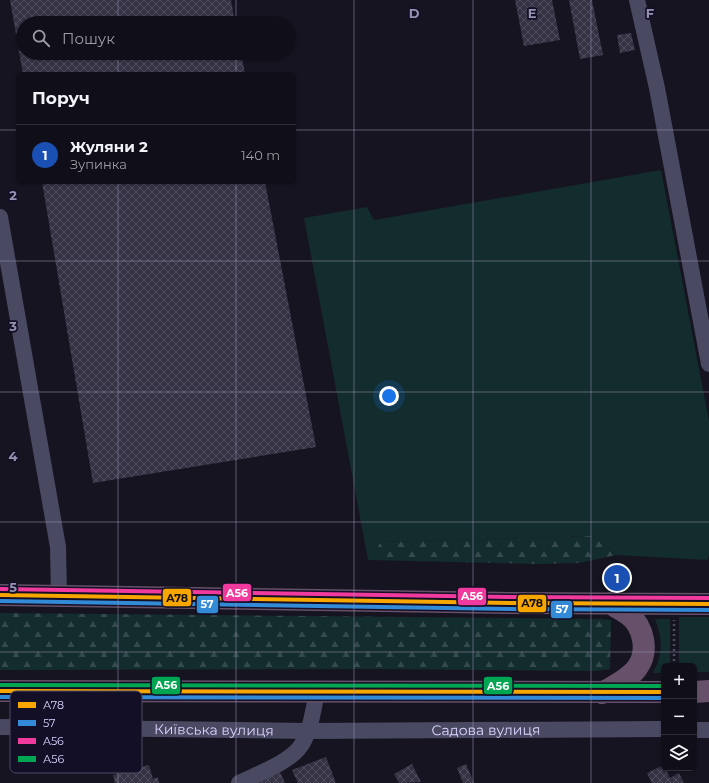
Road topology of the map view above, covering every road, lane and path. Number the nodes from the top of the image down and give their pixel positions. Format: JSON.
{"nodes":[{"id":1,"x":638,"y":0,"type":"edge"},
{"id":2,"x":0,"y":217,"type":"edge"},
{"id":3,"x":709,"y":364,"type":"edge"},
{"id":4,"x":0,"y":596,"type":"edge"},
{"id":5,"x":59,"y":596,"type":"junction"},
{"id":6,"x":610,"y":603,"type":"junction"},
{"id":7,"x":709,"y":604,"type":"edge"},
{"id":8,"x":674,"y":620,"type":"dead end"},
{"id":9,"x":674,"y":663,"type":"edge"},
{"id":10,"x":0,"y":690,"type":"edge"},
{"id":11,"x":317,"y":692,"type":"junction"},
{"id":12,"x":661,"y":692,"type":"edge"},
{"id":13,"x":602,"y":693,"type":"junction"},
{"id":14,"x":0,"y":728,"type":"edge"},
{"id":15,"x":10,"y":728,"type":"edge"},
{"id":16,"x":142,"y":729,"type":"edge"},
{"id":17,"x":661,"y":729,"type":"edge"},
{"id":18,"x":697,"y":730,"type":"edge"},
{"id":19,"x":709,"y":730,"type":"edge"},
{"id":20,"x":308,"y":731,"type":"junction"},
{"id":21,"x":239,"y":783,"type":"edge"}],
"edges":[{"from":1,"to":3,"type":"street"},
{"from":2,"to":5,"type":"street"},
{"from":4,"to":5,"type":"highway"},
{"from":5,"to":6,"type":"highway"},
{"from":6,"to":7,"type":"highway"},
{"from":6,"to":13,"type":"highway"},
{"from":8,"to":9,"type":"path"},
{"from":10,"to":11,"type":"highway"},
{"from":11,"to":13,"type":"highway"},
{"from":11,"to":20,"type":"street"},
{"from":12,"to":13,"type":"highway"},
{"from":14,"to":15,"type":"street","name":"Київська вулиця"},
{"from":16,"to":20,"type":"street","name":"Київська вулиця"},
{"from":17,"to":20,"type":"street","name":"Садова вулиця"},
{"from":18,"to":19,"type":"street"},
{"from":20,"to":21,"type":"street"}]}
